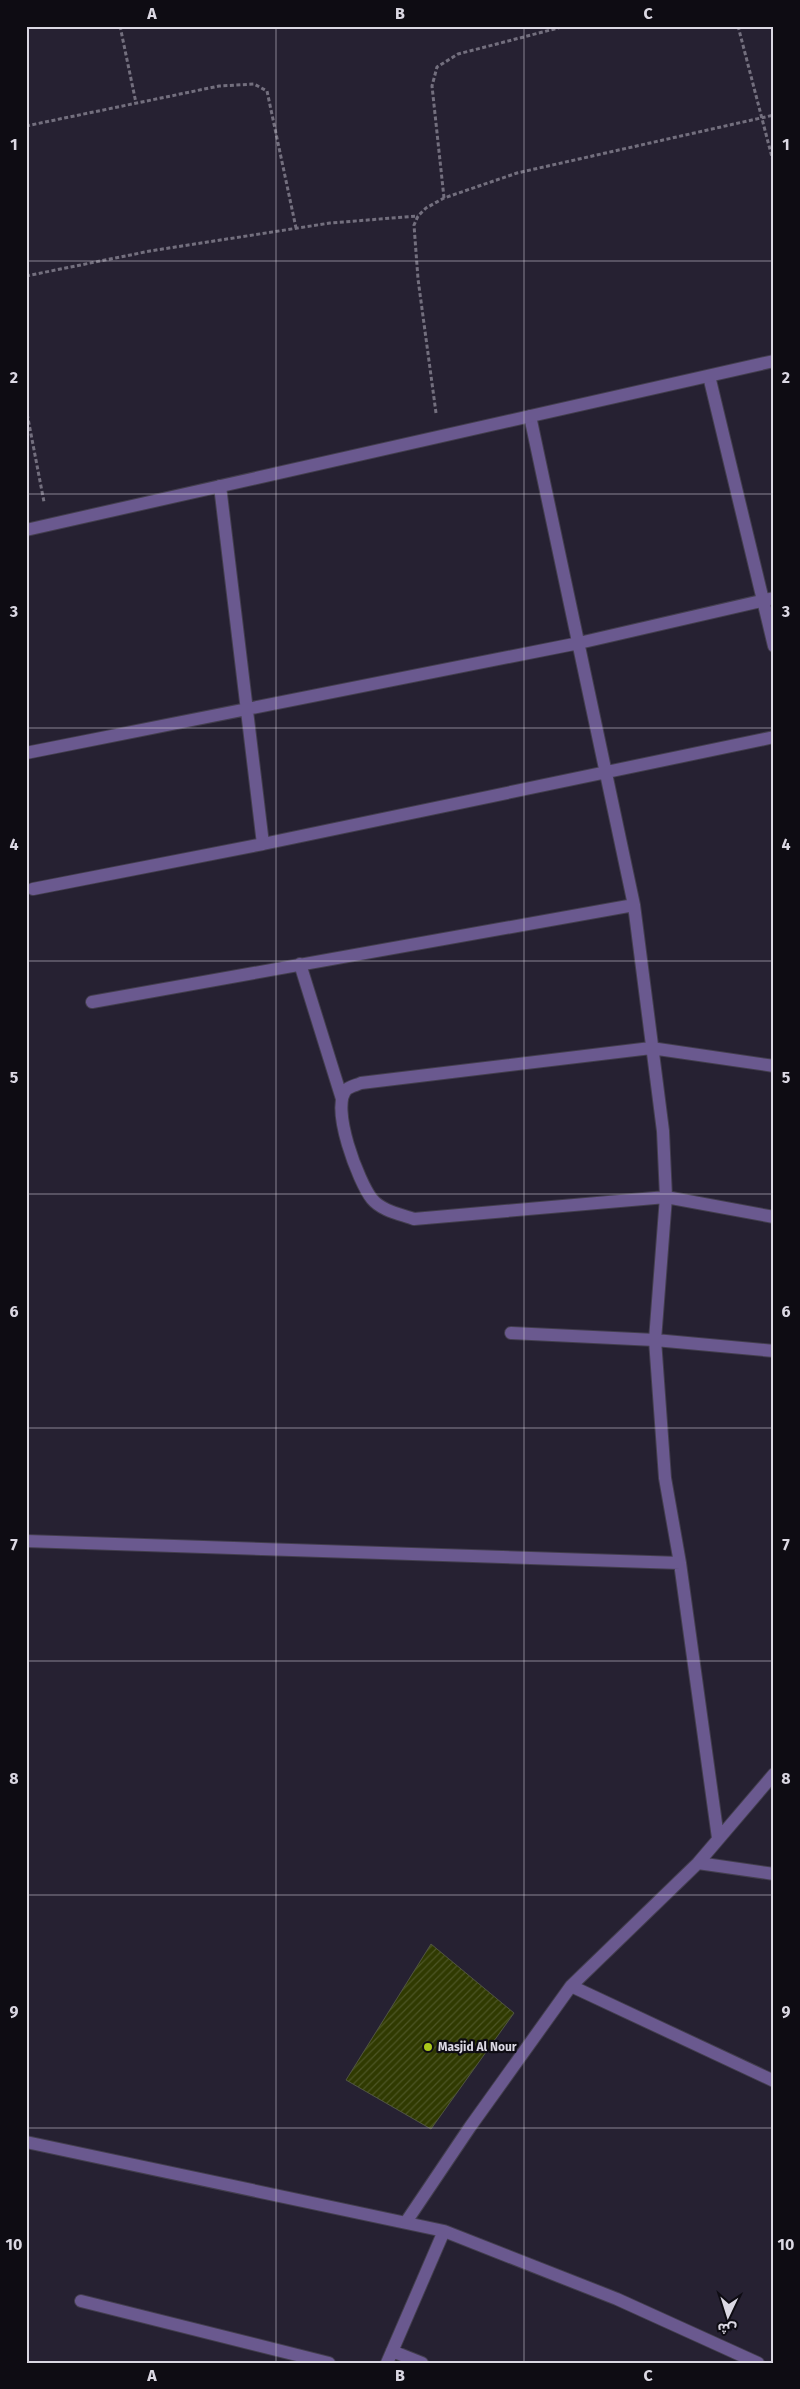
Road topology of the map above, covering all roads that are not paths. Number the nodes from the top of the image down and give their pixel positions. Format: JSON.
{"nodes":[{"id":1,"x":774,"y":361,"type":"edge"},
{"id":2,"x":709,"y":376,"type":"junction"},
{"id":3,"x":530,"y":416,"type":"junction"},
{"id":4,"x":220,"y":486,"type":"junction"},
{"id":5,"x":26,"y":530,"type":"edge"},
{"id":6,"x":769,"y":599,"type":"edge"},
{"id":7,"x":579,"y":643,"type":"junction"},
{"id":8,"x":774,"y":646,"type":"edge"},
{"id":9,"x":248,"y":710,"type":"junction"},
{"id":10,"x":774,"y":737,"type":"edge"},
{"id":11,"x":26,"y":753,"type":"edge"},
{"id":12,"x":606,"y":770,"type":"junction"},
{"id":13,"x":263,"y":844,"type":"junction"},
{"id":14,"x":33,"y":889,"type":"dead end"},
{"id":15,"x":634,"y":905,"type":"junction"},
{"id":16,"x":300,"y":964,"type":"junction"},
{"id":17,"x":92,"y":1002,"type":"dead end"},
{"id":18,"x":651,"y":1048,"type":"junction"},
{"id":19,"x":774,"y":1066,"type":"edge"},
{"id":20,"x":342,"y":1099,"type":"junction"},
{"id":21,"x":666,"y":1197,"type":"junction"},
{"id":22,"x":774,"y":1217,"type":"edge"},
{"id":23,"x":511,"y":1333,"type":"dead end"},
{"id":24,"x":655,"y":1340,"type":"junction"},
{"id":25,"x":774,"y":1350,"type":"edge"},
{"id":26,"x":26,"y":1541,"type":"edge"},
{"id":27,"x":680,"y":1563,"type":"junction"},
{"id":28,"x":774,"y":1774,"type":"edge"},
{"id":29,"x":718,"y":1838,"type":"junction"},
{"id":30,"x":698,"y":1863,"type":"junction"},
{"id":31,"x":774,"y":1874,"type":"edge"},
{"id":32,"x":571,"y":1986,"type":"junction"},
{"id":33,"x":774,"y":2081,"type":"edge"},
{"id":34,"x":26,"y":2142,"type":"edge"},
{"id":35,"x":406,"y":2222,"type":"junction"},
{"id":36,"x":444,"y":2231,"type":"junction"},
{"id":37,"x":81,"y":2301,"type":"dead end"},
{"id":38,"x":389,"y":2357,"type":"edge"},
{"id":39,"x":329,"y":2363,"type":"edge"},
{"id":40,"x":422,"y":2363,"type":"edge"},
{"id":41,"x":758,"y":2363,"type":"edge"}],
"edges":[{"from":1,"to":2,"type":"street"},
{"from":2,"to":3,"type":"street"},
{"from":2,"to":6,"type":"street"},
{"from":3,"to":4,"type":"street"},
{"from":3,"to":7,"type":"street"},
{"from":4,"to":5,"type":"street"},
{"from":4,"to":9,"type":"street"},
{"from":6,"to":7,"type":"street"},
{"from":6,"to":8,"type":"street"},
{"from":7,"to":9,"type":"street"},
{"from":7,"to":12,"type":"street"},
{"from":9,"to":11,"type":"street"},
{"from":9,"to":13,"type":"street"},
{"from":10,"to":12,"type":"street"},
{"from":12,"to":13,"type":"street"},
{"from":12,"to":15,"type":"street"},
{"from":13,"to":14,"type":"street"},
{"from":15,"to":16,"type":"street"},
{"from":15,"to":18,"type":"street"},
{"from":16,"to":17,"type":"street"},
{"from":16,"to":20,"type":"street"},
{"from":18,"to":19,"type":"street"},
{"from":18,"to":20,"type":"street"},
{"from":18,"to":21,"type":"street"},
{"from":20,"to":21,"type":"street"},
{"from":21,"to":22,"type":"street"},
{"from":21,"to":24,"type":"street"},
{"from":23,"to":24,"type":"street"},
{"from":24,"to":25,"type":"street"},
{"from":24,"to":27,"type":"street"},
{"from":26,"to":27,"type":"street"},
{"from":27,"to":29,"type":"street"},
{"from":28,"to":29,"type":"street"},
{"from":29,"to":30,"type":"street"},
{"from":30,"to":31,"type":"street"},
{"from":30,"to":32,"type":"street"},
{"from":32,"to":33,"type":"street"},
{"from":32,"to":35,"type":"street"},
{"from":34,"to":35,"type":"street"},
{"from":35,"to":36,"type":"street"},
{"from":36,"to":38,"type":"street"},
{"from":36,"to":41,"type":"street"},
{"from":37,"to":39,"type":"street"},
{"from":38,"to":40,"type":"street"}]}
